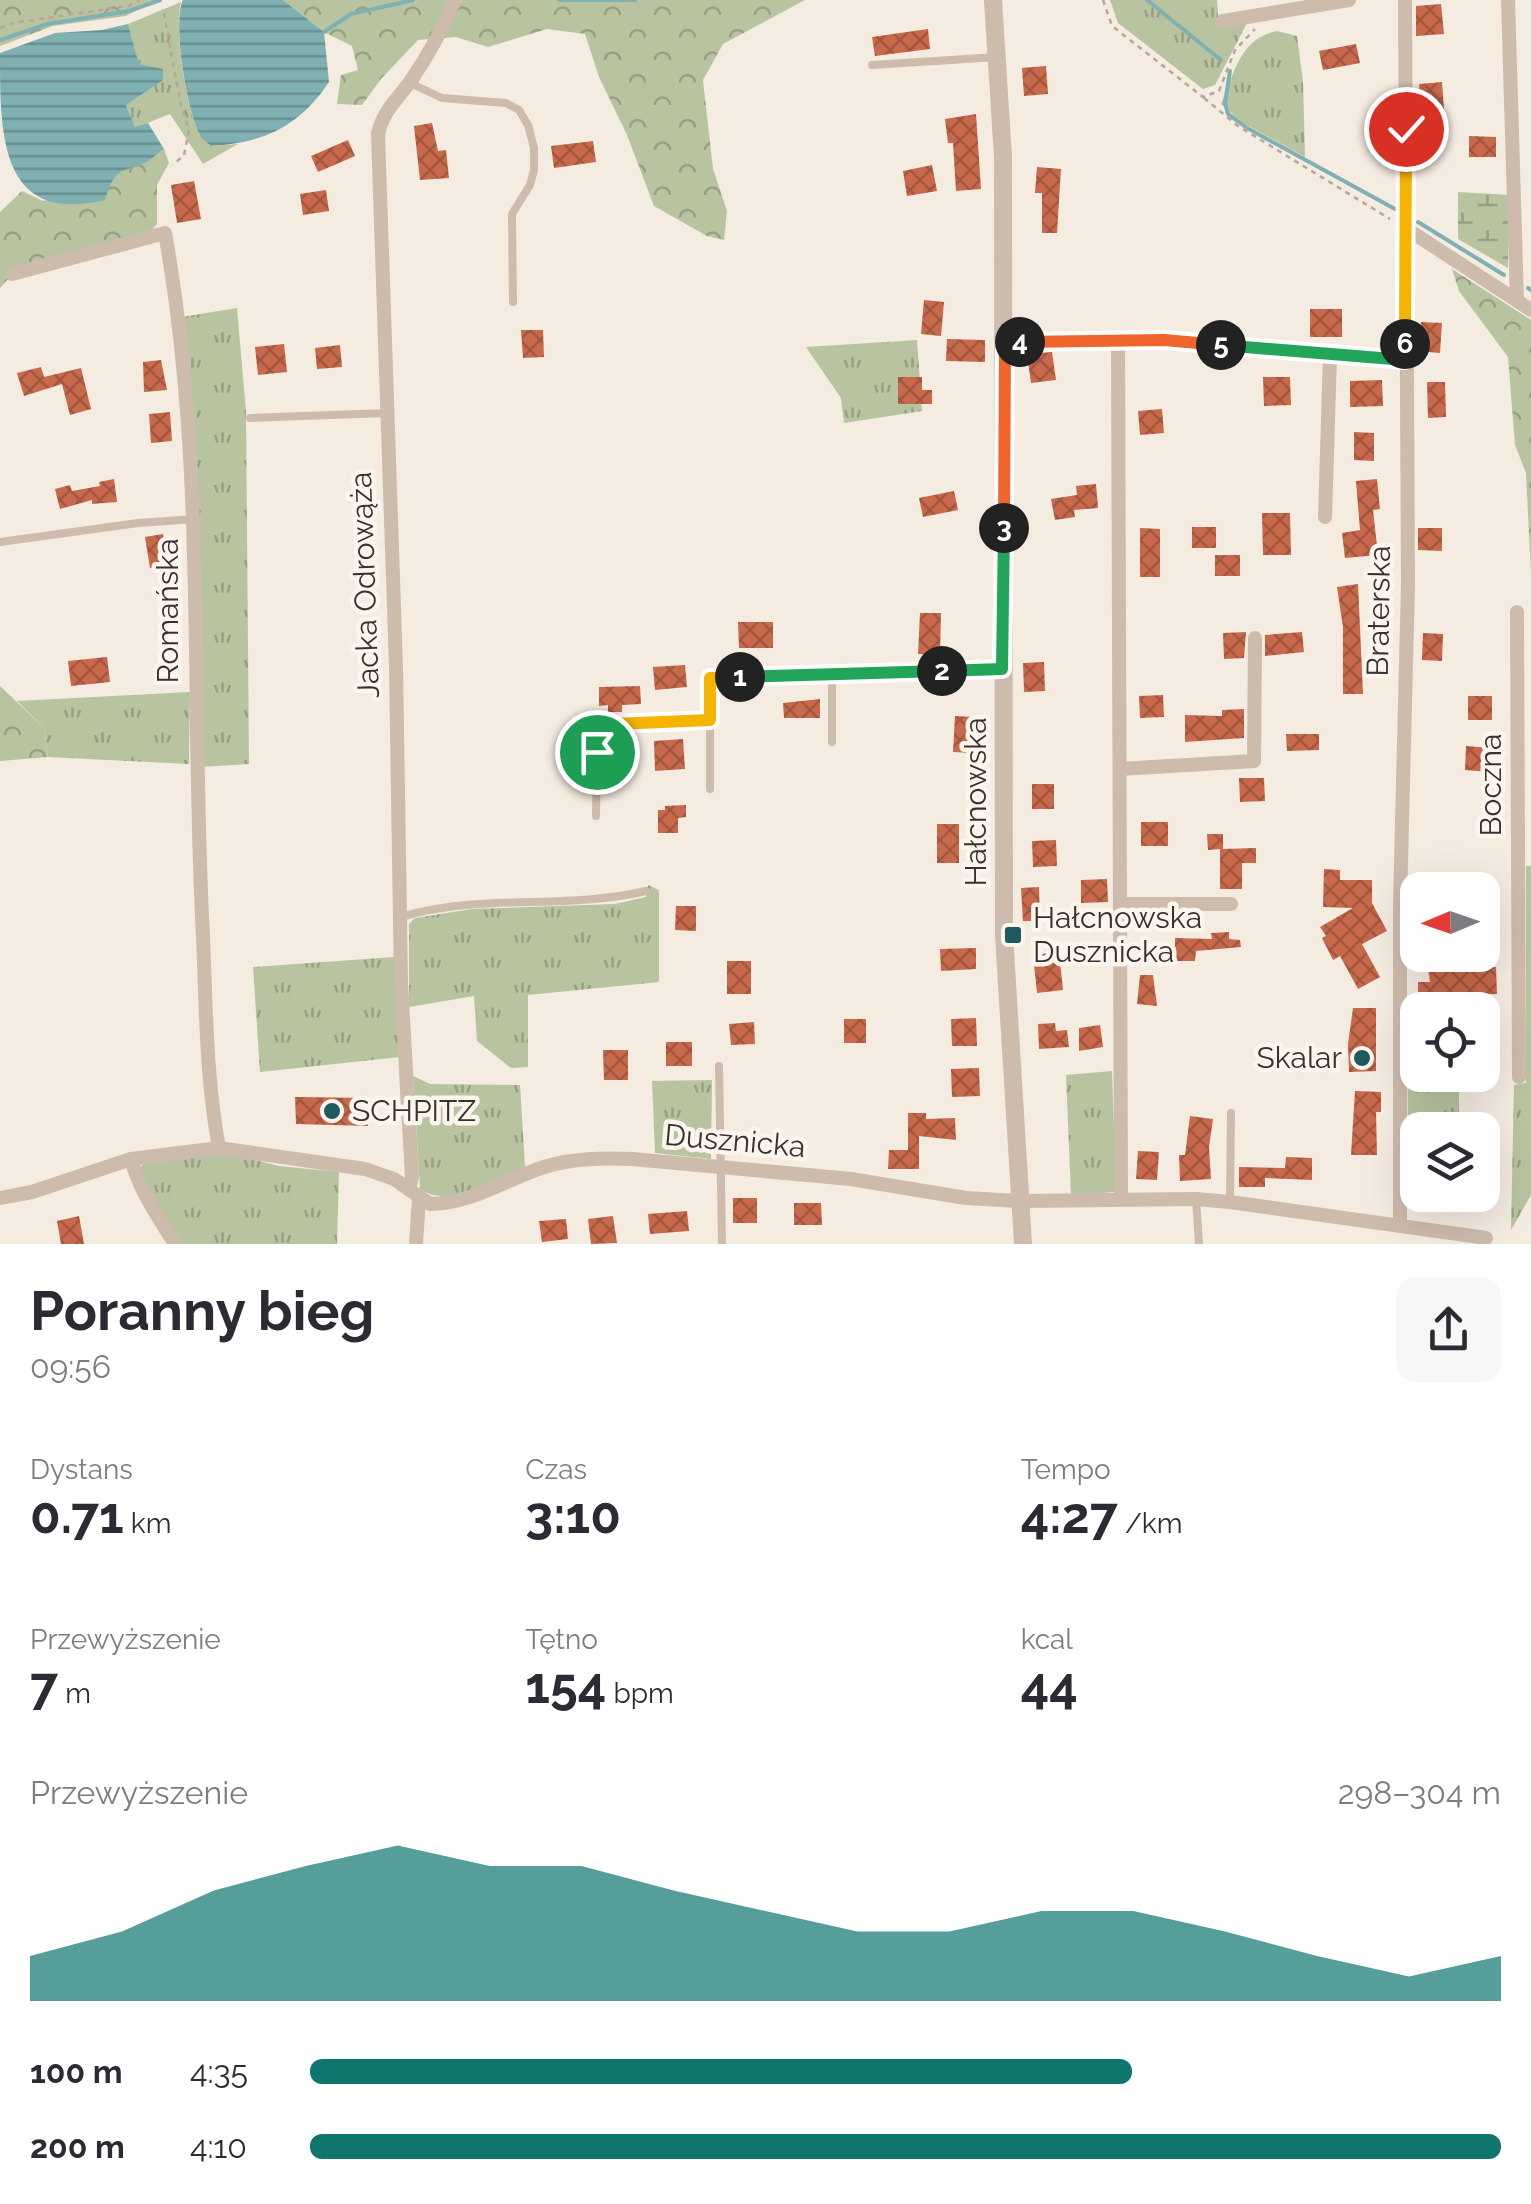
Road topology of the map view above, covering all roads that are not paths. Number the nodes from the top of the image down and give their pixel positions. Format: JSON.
{"nodes":[{"id":1,"x":455,"y":0,"type":"edge"},
{"id":2,"x":994,"y":0,"type":"edge"},
{"id":3,"x":1349,"y":0,"type":"edge"},
{"id":4,"x":1405,"y":0,"type":"edge"},
{"id":5,"x":1508,"y":0,"type":"edge"},
{"id":6,"x":1223,"y":21,"type":"dead end"},
{"id":7,"x":999,"y":56,"type":"junction"},
{"id":8,"x":872,"y":66,"type":"dead end"},
{"id":9,"x":410,"y":82,"type":"junction"},
{"id":10,"x":1407,"y":230,"type":"junction"},
{"id":11,"x":12,"y":274,"type":"dead end"},
{"id":12,"x":1517,"y":301,"type":"junction"},
{"id":13,"x":514,"y":302,"type":"dead end"},
{"id":14,"x":1531,"y":310,"type":"edge"},
{"id":15,"x":1118,"y":340,"type":"junction"},
{"id":16,"x":1005,"y":342,"type":"junction"},
{"id":17,"x":1330,"y":355,"type":"junction"},
{"id":18,"x":1366,"y":356,"type":"road end"},
{"id":19,"x":387,"y":413,"type":"junction"},
{"id":20,"x":250,"y":418,"type":"dead end"},
{"id":21,"x":1325,"y":517,"type":"dead end"},
{"id":22,"x":195,"y":519,"type":"junction"},
{"id":23,"x":0,"y":542,"type":"edge"},
{"id":24,"x":1517,"y":612,"type":"dead end"},
{"id":25,"x":1254,"y":638,"type":"dead end"},
{"id":26,"x":1002,"y":669,"type":"junction"},
{"id":27,"x":832,"y":674,"type":"junction"},
{"id":28,"x":710,"y":720,"type":"junction"},
{"id":29,"x":832,"y":742,"type":"dead end"},
{"id":30,"x":1120,"y":770,"type":"junction"},
{"id":31,"x":710,"y":789,"type":"dead end"},
{"id":32,"x":596,"y":816,"type":"dead end"},
{"id":33,"x":1525,"y":858,"type":"edge"},
{"id":34,"x":646,"y":891,"type":"dead end"},
{"id":35,"x":1120,"y":904,"type":"junction"},
{"id":36,"x":1231,"y":904,"type":"dead end"},
{"id":37,"x":401,"y":917,"type":"junction"},
{"id":38,"x":719,"y":1066,"type":"dead end"},
{"id":39,"x":1519,"y":1077,"type":"dead end"},
{"id":40,"x":1231,"y":1113,"type":"dead end"},
{"id":41,"x":220,"y":1148,"type":"junction"},
{"id":42,"x":131,"y":1159,"type":"junction"},
{"id":43,"x":718,"y":1168,"type":"junction"},
{"id":44,"x":414,"y":1193,"type":"junction"},
{"id":45,"x":0,"y":1198,"type":"edge"},
{"id":46,"x":1196,"y":1199,"type":"junction"},
{"id":47,"x":1121,"y":1200,"type":"junction"},
{"id":48,"x":1020,"y":1202,"type":"junction"},
{"id":49,"x":1230,"y":1202,"type":"junction"},
{"id":50,"x":1400,"y":1224,"type":"junction"},
{"id":51,"x":1486,"y":1238,"type":"dead end"},
{"id":52,"x":175,"y":1244,"type":"edge"},
{"id":53,"x":416,"y":1244,"type":"edge"},
{"id":54,"x":722,"y":1244,"type":"edge"},
{"id":55,"x":1023,"y":1244,"type":"edge"},
{"id":56,"x":1200,"y":1244,"type":"edge"}],
"edges":[{"from":1,"to":9,"type":"street","name":"Jacka Odrowąża"},
{"from":2,"to":7,"type":"street","name":"Hałcnowska"},
{"from":3,"to":6,"type":"street"},
{"from":4,"to":10,"type":"street","name":"Braterska"},
{"from":5,"to":12,"type":"street"},
{"from":7,"to":8,"type":"lane"},
{"from":7,"to":16,"type":"street","name":"Hałcnowska"},
{"from":9,"to":13,"type":"lane"},
{"from":9,"to":19,"type":"street","name":"Jacka Odrowąża"},
{"from":10,"to":12,"type":"street"},
{"from":10,"to":50,"type":"street","name":"Braterska"},
{"from":11,"to":22,"type":"street","name":"Romańska"},
{"from":12,"to":14,"type":"street"},
{"from":15,"to":16,"type":"street"},
{"from":15,"to":17,"type":"street"},
{"from":15,"to":30,"type":"street"},
{"from":16,"to":26,"type":"street","name":"Hałcnowska"},
{"from":17,"to":18,"type":"lane"},
{"from":17,"to":21,"type":"street"},
{"from":19,"to":20,"type":"lane"},
{"from":19,"to":37,"type":"street","name":"Jacka Odrowąża"},
{"from":22,"to":23,"type":"lane"},
{"from":22,"to":41,"type":"street","name":"Romańska"},
{"from":24,"to":33,"type":"street","name":"Boczna"},
{"from":25,"to":30,"type":"street"},
{"from":26,"to":27,"type":"lane"},
{"from":26,"to":48,"type":"street","name":"Hałcnowska"},
{"from":27,"to":28,"type":"lane"},
{"from":27,"to":29,"type":"lane"},
{"from":28,"to":31,"type":"lane"},
{"from":28,"to":32,"type":"lane"},
{"from":30,"to":35,"type":"street"},
{"from":33,"to":39,"type":"street","name":"Boczna"},
{"from":34,"to":37,"type":"lane"},
{"from":35,"to":36,"type":"street"},
{"from":35,"to":47,"type":"street"},
{"from":37,"to":44,"type":"street","name":"Jacka Odrowąża"},
{"from":38,"to":43,"type":"lane"},
{"from":40,"to":49,"type":"lane"},
{"from":41,"to":42,"type":"street","name":"Dusznicka"},
{"from":41,"to":44,"type":"street","name":"Dusznicka"},
{"from":42,"to":45,"type":"street","name":"Dusznicka"},
{"from":42,"to":52,"type":"street"},
{"from":43,"to":44,"type":"street","name":"Dusznicka"},
{"from":43,"to":48,"type":"street","name":"Dusznicka"},
{"from":43,"to":54,"type":"lane"},
{"from":44,"to":53,"type":"street","name":"Jacka Odrowąża"},
{"from":46,"to":47,"type":"street","name":"Dusznicka"},
{"from":46,"to":49,"type":"street","name":"Dusznicka"},
{"from":46,"to":56,"type":"lane"},
{"from":47,"to":48,"type":"street","name":"Dusznicka"},
{"from":48,"to":55,"type":"street","name":"Hałcnowska"},
{"from":49,"to":50,"type":"street","name":"Dusznicka"},
{"from":50,"to":51,"type":"street","name":"Dusznicka"}]}
